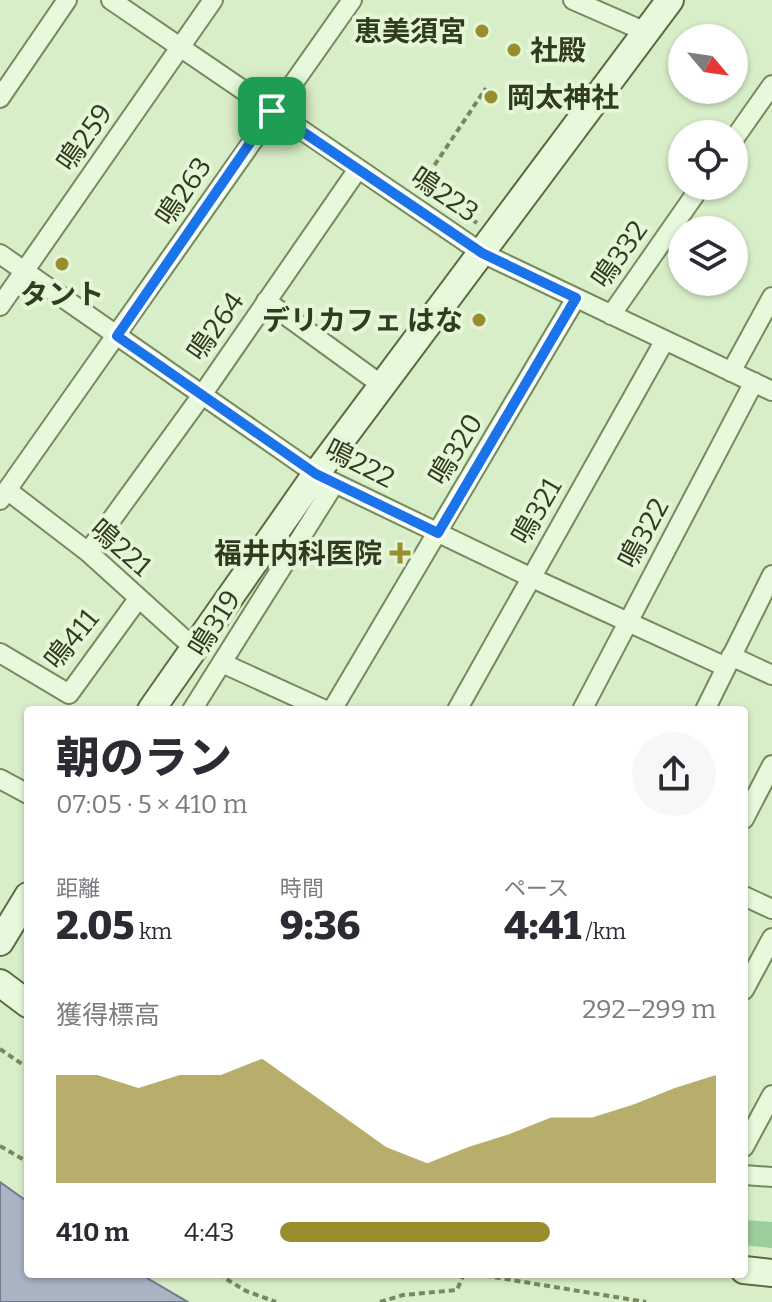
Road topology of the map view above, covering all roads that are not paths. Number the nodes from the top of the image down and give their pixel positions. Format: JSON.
{"nodes":[{"id":1,"x":67,"y":0,"type":"edge"},
{"id":2,"x":111,"y":0,"type":"edge"},
{"id":3,"x":213,"y":0,"type":"edge"},
{"id":4,"x":352,"y":0,"type":"edge"},
{"id":5,"x":573,"y":0,"type":"edge"},
{"id":6,"x":670,"y":0,"type":"edge"},
{"id":7,"x":646,"y":32,"type":"junction"},
{"id":8,"x":180,"y":48,"type":"junction"},
{"id":9,"x":772,"y":85,"type":"edge"},
{"id":10,"x":0,"y":98,"type":"edge"},
{"id":11,"x":272,"y":111,"type":"junction"},
{"id":12,"x":747,"y":120,"type":"edge"},
{"id":13,"x":358,"y":169,"type":"junction"},
{"id":14,"x":691,"y":200,"type":"edge"},
{"id":15,"x":488,"y":244,"type":"junction"},
{"id":16,"x":0,"y":254,"type":"edge"},
{"id":17,"x":24,"y":271,"type":"junction"},
{"id":18,"x":772,"y":297,"type":"edge"},
{"id":19,"x":576,"y":298,"type":"junction"},
{"id":20,"x":266,"y":301,"type":"junction"},
{"id":21,"x":0,"y":306,"type":"edge"},
{"id":22,"x":611,"y":315,"type":"junction"},
{"id":23,"x":117,"y":336,"type":"junction"},
{"id":24,"x":665,"y":340,"type":"junction"},
{"id":25,"x":731,"y":372,"type":"junction"},
{"id":26,"x":754,"y":382,"type":"junction"},
{"id":27,"x":383,"y":386,"type":"junction"},
{"id":28,"x":772,"y":391,"type":"edge"},
{"id":29,"x":202,"y":395,"type":"junction"},
{"id":30,"x":326,"y":479,"type":"junction"},
{"id":31,"x":4,"y":495,"type":"edge"},
{"id":32,"x":438,"y":533,"type":"junction"},
{"id":33,"x":88,"y":552,"type":"junction"},
{"id":34,"x":772,"y":575,"type":"edge"},
{"id":35,"x":530,"y":577,"type":"junction"},
{"id":36,"x":138,"y":599,"type":"junction"},
{"id":37,"x":628,"y":622,"type":"junction"},
{"id":38,"x":194,"y":648,"type":"junction"},
{"id":39,"x":0,"y":653,"type":"edge"},
{"id":40,"x":729,"y":662,"type":"junction"},
{"id":41,"x":222,"y":663,"type":"junction"},
{"id":42,"x":772,"y":675,"type":"edge"},
{"id":43,"x":154,"y":706,"type":"edge"},
{"id":44,"x":195,"y":706,"type":"edge"},
{"id":45,"x":316,"y":706,"type":"edge"},
{"id":46,"x":334,"y":706,"type":"edge"},
{"id":47,"x":459,"y":706,"type":"edge"},
{"id":48,"x":584,"y":706,"type":"edge"},
{"id":49,"x":707,"y":706,"type":"edge"},
{"id":50,"x":772,"y":765,"type":"edge"},
{"id":51,"x":0,"y":779,"type":"edge"},
{"id":52,"x":24,"y":792,"type":"edge"},
{"id":53,"x":748,"y":811,"type":"edge"},
{"id":54,"x":748,"y":898,"type":"edge"},
{"id":55,"x":24,"y":903,"type":"edge"},
{"id":56,"x":772,"y":909,"type":"edge"},
{"id":57,"x":772,"y":938,"type":"edge"},
{"id":58,"x":0,"y":942,"type":"edge"},
{"id":59,"x":0,"y":983,"type":"edge"},
{"id":60,"x":748,"y":983,"type":"edge"},
{"id":61,"x":24,"y":1001,"type":"edge"},
{"id":62,"x":772,"y":1095,"type":"edge"},
{"id":63,"x":748,"y":1140,"type":"edge"},
{"id":64,"x":748,"y":1175,"type":"edge"},
{"id":65,"x":772,"y":1177,"type":"edge"},
{"id":66,"x":748,"y":1270,"type":"edge"},
{"id":67,"x":772,"y":1273,"type":"edge"}],
"edges":[{"from":1,"to":10,"type":"street"},
{"from":2,"to":8,"type":"street","name":"鳴223"},
{"from":3,"to":8,"type":"street","name":"鳴259"},
{"from":4,"to":11,"type":"street","name":"鳴263"},
{"from":5,"to":7,"type":"street"},
{"from":6,"to":7,"type":"street"},
{"from":7,"to":15,"type":"street"},
{"from":8,"to":11,"type":"street","name":"鳴223"},
{"from":8,"to":17,"type":"street","name":"鳴259"},
{"from":9,"to":12,"type":"street"},
{"from":11,"to":13,"type":"street","name":"鳴223"},
{"from":11,"to":23,"type":"street","name":"鳴263"},
{"from":13,"to":15,"type":"street","name":"鳴223"},
{"from":13,"to":20,"type":"street","name":"鳴264"},
{"from":14,"to":22,"type":"street","name":"鳴332"},
{"from":15,"to":19,"type":"street","name":"鳴223"},
{"from":15,"to":27,"type":"street"},
{"from":16,"to":17,"type":"street","name":"鳴222"},
{"from":17,"to":21,"type":"street","name":"鳴259"},
{"from":17,"to":23,"type":"street","name":"鳴222"},
{"from":18,"to":25,"type":"street"},
{"from":19,"to":22,"type":"street","name":"鳴223"},
{"from":19,"to":32,"type":"street","name":"鳴320"},
{"from":20,"to":27,"type":"street"},
{"from":20,"to":29,"type":"street","name":"鳴264"},
{"from":22,"to":24,"type":"street","name":"鳴223"},
{"from":23,"to":29,"type":"street","name":"鳴222"},
{"from":23,"to":31,"type":"street","name":"鳴263"},
{"from":24,"to":25,"type":"street","name":"鳴223"},
{"from":24,"to":35,"type":"street","name":"鳴321"},
{"from":25,"to":26,"type":"street","name":"鳴223"},
{"from":26,"to":28,"type":"street","name":"鳴223"},
{"from":26,"to":37,"type":"street","name":"鳴322"},
{"from":27,"to":30,"type":"street"},
{"from":29,"to":30,"type":"street","name":"鳴222"},
{"from":29,"to":33,"type":"street","name":"鳴264"},
{"from":30,"to":32,"type":"street","name":"鳴222"},
{"from":30,"to":38,"type":"street"},
{"from":30,"to":41,"type":"street","name":"鳴319"},
{"from":31,"to":33,"type":"street","name":"鳴221"},
{"from":32,"to":35,"type":"street","name":"鳴222"},
{"from":32,"to":46,"type":"street","name":"鳴320"},
{"from":33,"to":36,"type":"street","name":"鳴221"},
{"from":34,"to":40,"type":"street"},
{"from":35,"to":37,"type":"street","name":"鳴222"},
{"from":35,"to":47,"type":"street","name":"鳴321"},
{"from":36,"to":38,"type":"street","name":"鳴221"},
{"from":36,"to":39,"type":"street","name":"鳴411"},
{"from":37,"to":40,"type":"street","name":"鳴222"},
{"from":37,"to":48,"type":"street","name":"鳴322"},
{"from":38,"to":43,"type":"street"},
{"from":40,"to":42,"type":"street","name":"鳴222"},
{"from":40,"to":49,"type":"street"},
{"from":41,"to":44,"type":"street","name":"鳴319"},
{"from":41,"to":45,"type":"street"},
{"from":50,"to":53,"type":"street"},
{"from":51,"to":52,"type":"street"},
{"from":54,"to":56,"type":"street"},
{"from":55,"to":58,"type":"street"},
{"from":57,"to":60,"type":"street"},
{"from":59,"to":61,"type":"street"},
{"from":62,"to":63,"type":"street"},
{"from":64,"to":65,"type":"street"},
{"from":66,"to":67,"type":"street"}]}
